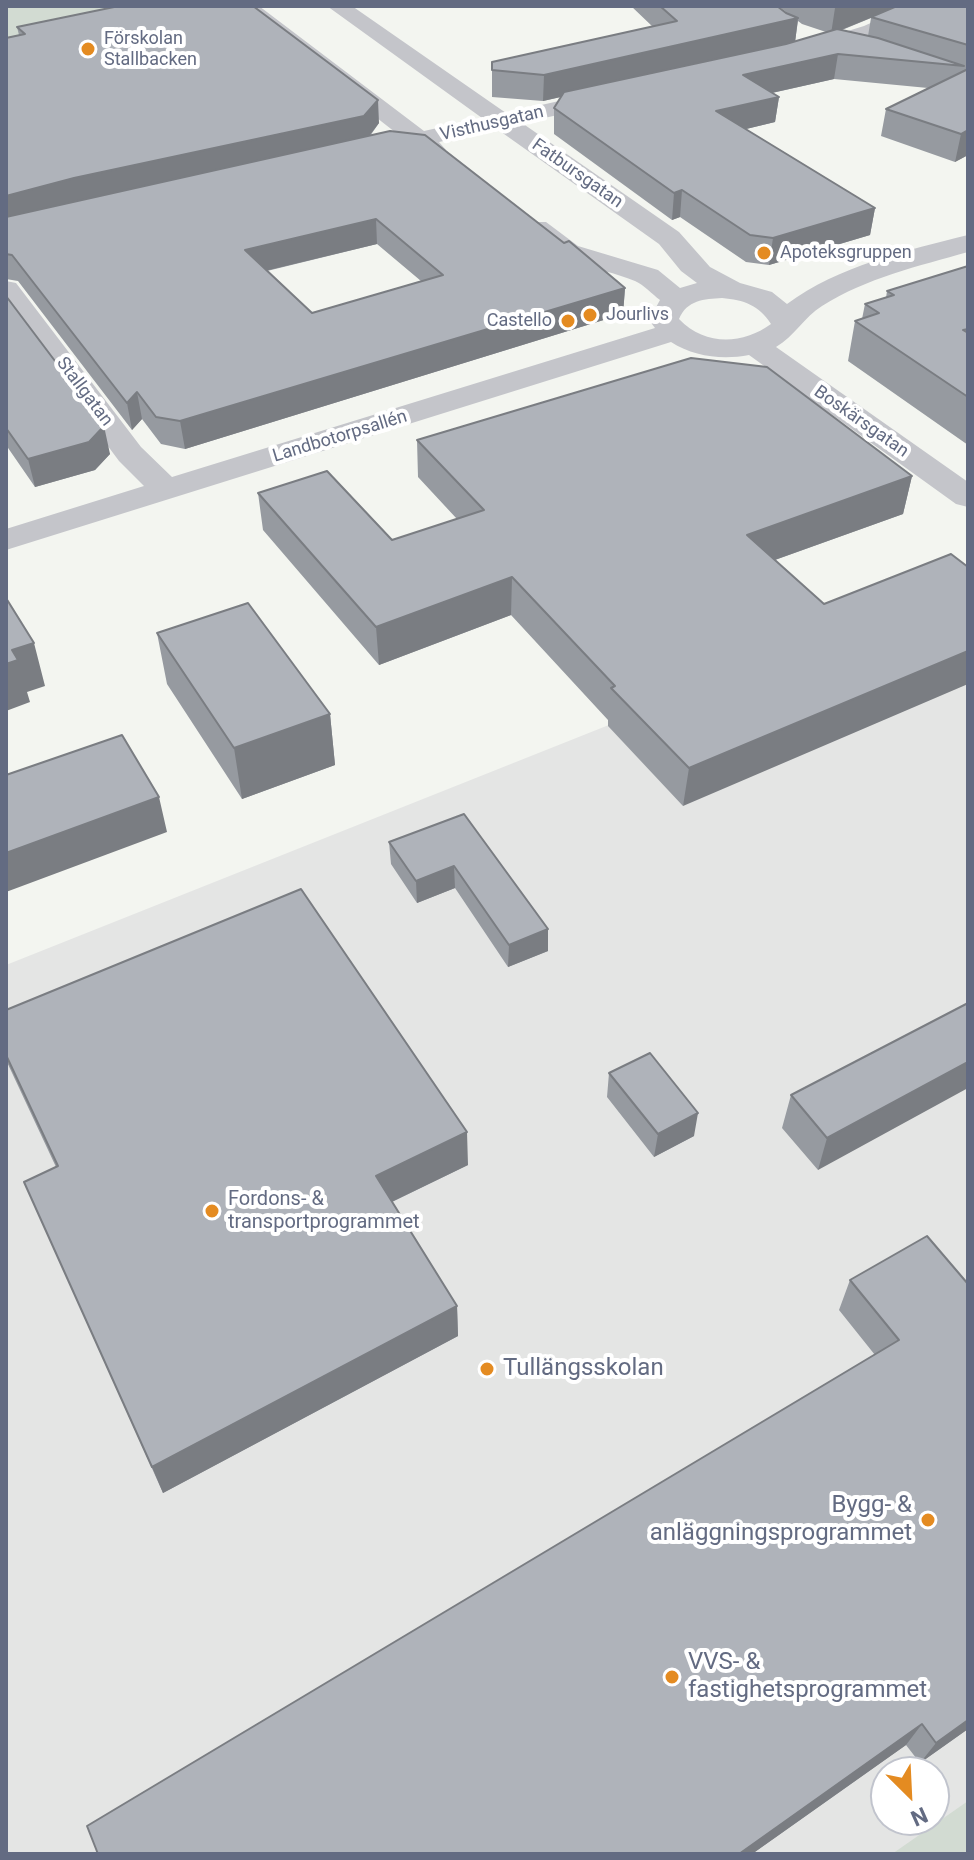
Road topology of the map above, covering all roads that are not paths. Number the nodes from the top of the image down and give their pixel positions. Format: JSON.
{"nodes":[{"id":1,"x":245,"y":6,"type":"edge"},
{"id":2,"x":338,"y":6,"type":"edge"},
{"id":3,"x":925,"y":6,"type":"edge"},
{"id":4,"x":793,"y":32,"type":"edge"},
{"id":5,"x":830,"y":44,"type":"junction"},
{"id":6,"x":869,"y":53,"type":"edge"},
{"id":7,"x":782,"y":59,"type":"edge"},
{"id":8,"x":630,"y":92,"type":"edge"},
{"id":9,"x":502,"y":121,"type":"junction"},
{"id":10,"x":420,"y":140,"type":"junction"},
{"id":11,"x":344,"y":156,"type":"edge"},
{"id":12,"x":456,"y":167,"type":"edge"},
{"id":13,"x":516,"y":212,"type":"edge"},
{"id":14,"x":968,"y":243,"type":"edge"},
{"id":15,"x":890,"y":268,"type":"junction"},
{"id":16,"x":6,"y":289,"type":"edge"},
{"id":17,"x":739,"y":291,"type":"junction"},
{"id":18,"x":676,"y":299,"type":"junction"},
{"id":19,"x":784,"y":322,"type":"junction"},
{"id":20,"x":673,"y":332,"type":"junction"},
{"id":21,"x":756,"y":346,"type":"junction"},
{"id":22,"x":166,"y":490,"type":"junction"},
{"id":23,"x":968,"y":497,"type":"edge"},
{"id":24,"x":6,"y":540,"type":"edge"}],
"edges":[{"from":1,"to":10,"type":"street"},
{"from":2,"to":9,"type":"street","name":"Fatbursgatan"},
{"from":3,"to":5,"type":"street"},
{"from":4,"to":5,"type":"street"},
{"from":5,"to":6,"type":"street"},
{"from":5,"to":7,"type":"street"},
{"from":8,"to":9,"type":"street","name":"Visthusgatan"},
{"from":9,"to":10,"type":"street","name":"Visthusgatan"},
{"from":9,"to":17,"type":"street","name":"Fatbursgatan"},
{"from":10,"to":11,"type":"street","name":"Visthusgatan"},
{"from":10,"to":12,"type":"street"},
{"from":13,"to":18,"type":"street"},
{"from":14,"to":15,"type":"street"},
{"from":15,"to":17,"type":"street"},
{"from":15,"to":19,"type":"street"},
{"from":16,"to":22,"type":"street","name":"Stallgatan"},
{"from":17,"to":18,"type":"street"},
{"from":17,"to":19,"type":"street","name":"Fatbursgatan"},
{"from":18,"to":20,"type":"street"},
{"from":19,"to":21,"type":"street"},
{"from":20,"to":21,"type":"street"},
{"from":20,"to":22,"type":"street","name":"Landbotorpsallén"},
{"from":21,"to":23,"type":"street","name":"Boskärsgatan"},
{"from":22,"to":24,"type":"street","name":"Landbotorpsallén"}]}
